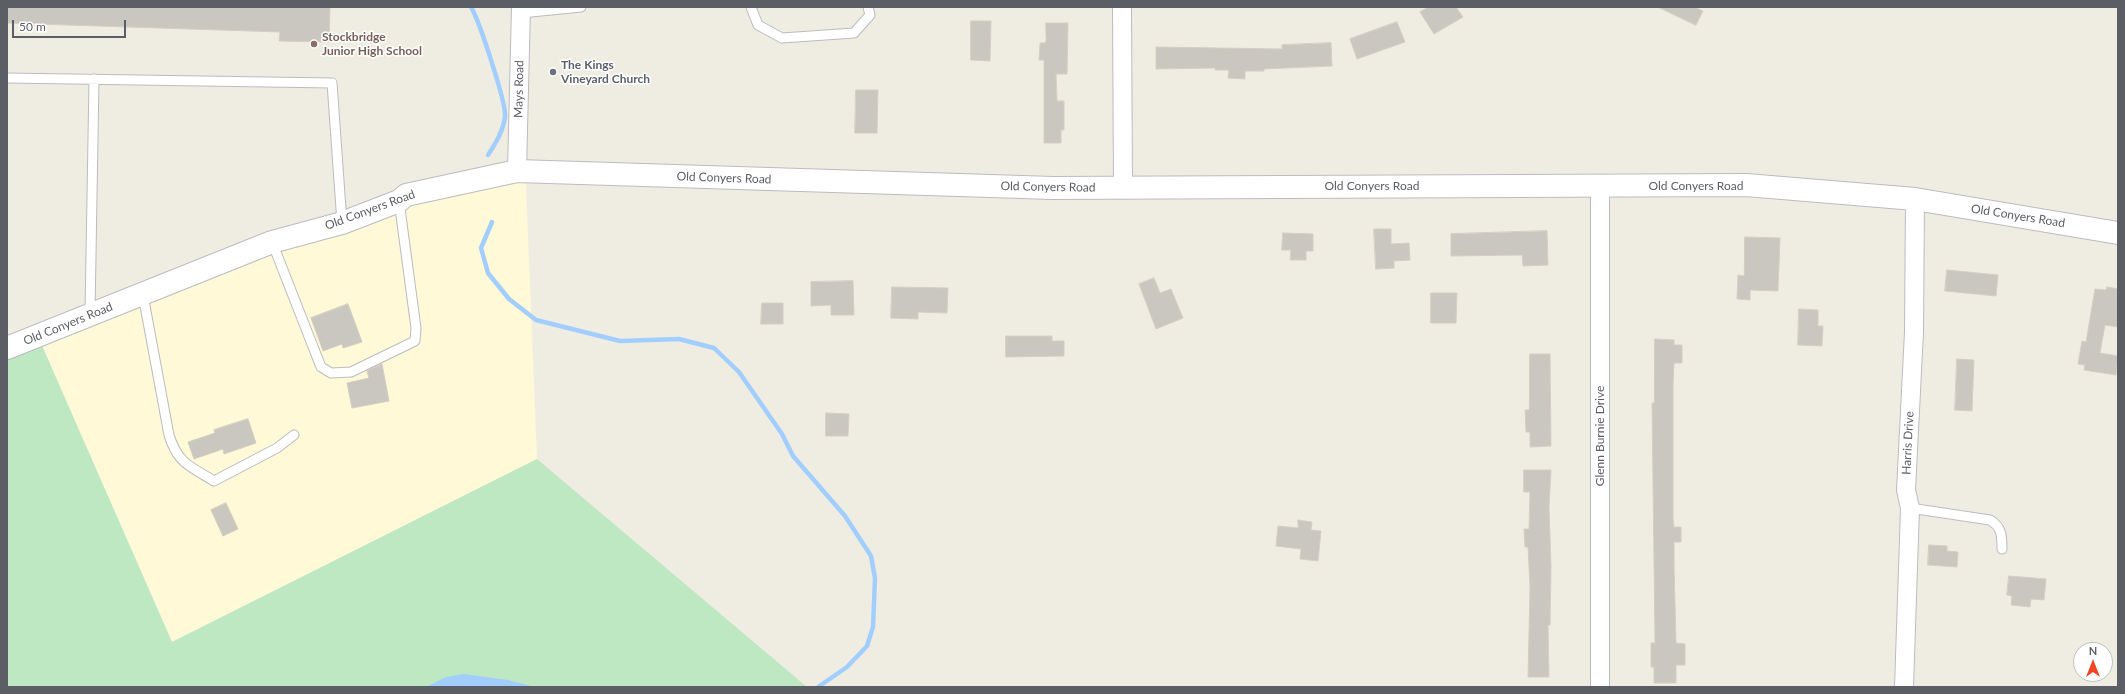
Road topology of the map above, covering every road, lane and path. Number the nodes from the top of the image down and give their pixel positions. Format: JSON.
{"nodes":[{"id":1,"x":581,"y":7,"type":"edge"},
{"id":2,"x":751,"y":7,"type":"edge"},
{"id":3,"x":868,"y":7,"type":"edge"},
{"id":4,"x":1122,"y":7,"type":"edge"},
{"id":5,"x":521,"y":10,"type":"edge"},
{"id":6,"x":7,"y":78,"type":"edge"},
{"id":7,"x":94,"y":79,"type":"junction"},
{"id":8,"x":517,"y":171,"type":"junction"},
{"id":9,"x":1600,"y":186,"type":"junction"},
{"id":10,"x":1123,"y":187,"type":"junction"},
{"id":11,"x":1915,"y":199,"type":"junction"},
{"id":12,"x":399,"y":201,"type":"junction"},
{"id":13,"x":342,"y":223,"type":"junction"},
{"id":14,"x":2118,"y":233,"type":"edge"},
{"id":15,"x":272,"y":242,"type":"junction"},
{"id":16,"x":142,"y":295,"type":"junction"},
{"id":17,"x":90,"y":315,"type":"junction"},
{"id":18,"x":7,"y":348,"type":"edge"},
{"id":19,"x":294,"y":434,"type":"dead end"},
{"id":20,"x":1910,"y":508,"type":"junction"},
{"id":21,"x":2002,"y":549,"type":"dead end"},
{"id":22,"x":1600,"y":687,"type":"edge"},
{"id":23,"x":1904,"y":687,"type":"edge"}],
"edges":[{"from":1,"to":5,"type":"lane"},
{"from":2,"to":3,"type":"lane"},
{"from":4,"to":10,"type":"street"},
{"from":5,"to":8,"type":"street","name":"Mays Road"},
{"from":6,"to":7,"type":"lane"},
{"from":7,"to":13,"type":"lane"},
{"from":7,"to":17,"type":"lane"},
{"from":8,"to":10,"type":"street","name":"Old Conyers Road"},
{"from":8,"to":12,"type":"street","name":"Old Conyers Road"},
{"from":9,"to":10,"type":"street","name":"Old Conyers Road"},
{"from":9,"to":11,"type":"street","name":"Old Conyers Road"},
{"from":9,"to":22,"type":"street","name":"Glenn Burnie Drive"},
{"from":11,"to":14,"type":"street","name":"Old Conyers Road"},
{"from":11,"to":20,"type":"street","name":"Harris Drive"},
{"from":12,"to":13,"type":"street","name":"Old Conyers Road"},
{"from":12,"to":15,"type":"lane"},
{"from":13,"to":15,"type":"street","name":"Old Conyers Road"},
{"from":15,"to":16,"type":"street","name":"Old Conyers Road"},
{"from":16,"to":17,"type":"street","name":"Old Conyers Road"},
{"from":16,"to":19,"type":"lane"},
{"from":17,"to":18,"type":"street","name":"Old Conyers Road"},
{"from":20,"to":21,"type":"lane"},
{"from":20,"to":23,"type":"street","name":"Harris Drive"}]}
